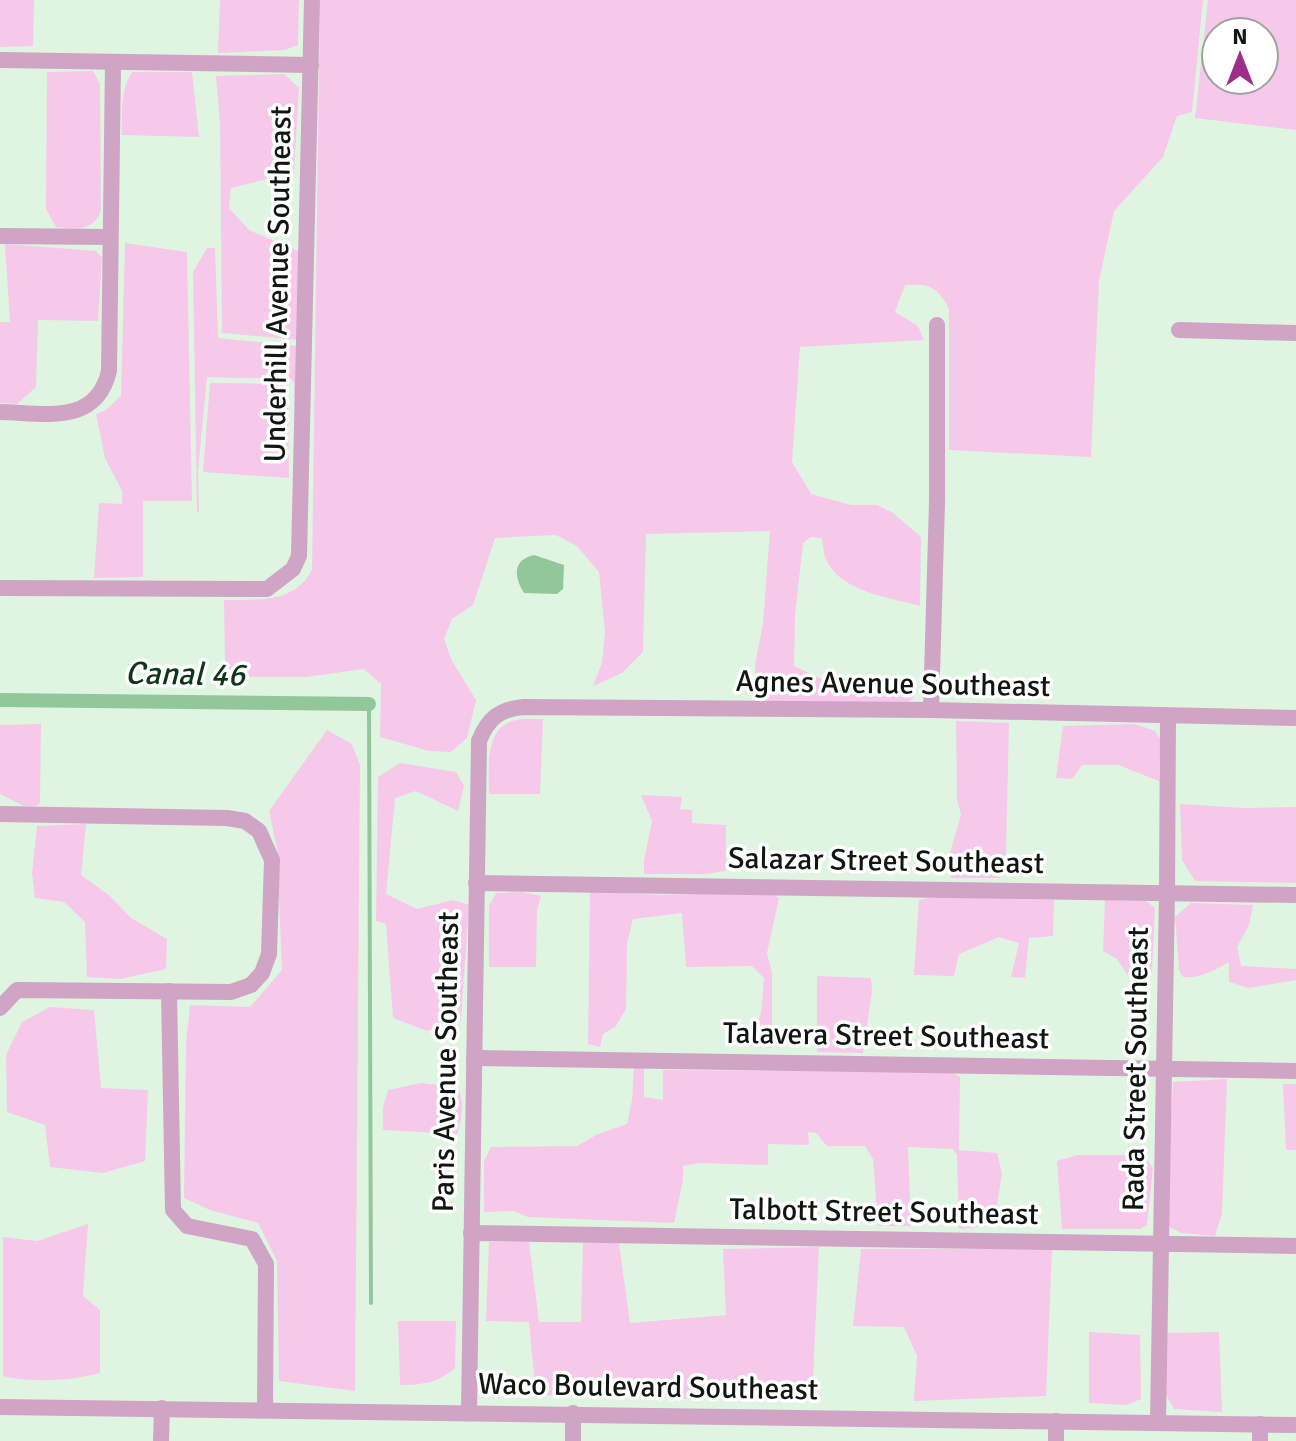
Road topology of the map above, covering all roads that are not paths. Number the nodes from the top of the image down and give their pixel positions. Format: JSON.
{"nodes":[{"id":1,"x":312,"y":0,"type":"edge"},
{"id":2,"x":0,"y":60,"type":"edge"},
{"id":3,"x":113,"y":63,"type":"junction"},
{"id":4,"x":311,"y":65,"type":"junction"},
{"id":5,"x":0,"y":236,"type":"edge"},
{"id":6,"x":110,"y":237,"type":"junction"},
{"id":7,"x":937,"y":325,"type":"dead end"},
{"id":8,"x":1179,"y":330,"type":"dead end"},
{"id":9,"x":1296,"y":333,"type":"edge"},
{"id":10,"x":0,"y":412,"type":"edge"},
{"id":11,"x":0,"y":588,"type":"edge"},
{"id":12,"x":931,"y":710,"type":"junction"},
{"id":13,"x":492,"y":717,"type":"joint"},
{"id":14,"x":1168,"y":717,"type":"junction"},
{"id":15,"x":1296,"y":718,"type":"edge"},
{"id":16,"x":0,"y":814,"type":"edge"},
{"id":17,"x":476,"y":883,"type":"junction"},
{"id":18,"x":1167,"y":893,"type":"junction"},
{"id":19,"x":1296,"y":895,"type":"edge"},
{"id":20,"x":169,"y":991,"type":"junction"},
{"id":21,"x":0,"y":1008,"type":"edge"},
{"id":22,"x":474,"y":1058,"type":"junction"},
{"id":23,"x":1163,"y":1069,"type":"junction"},
{"id":24,"x":1296,"y":1071,"type":"edge"},
{"id":25,"x":471,"y":1233,"type":"junction"},
{"id":26,"x":1161,"y":1244,"type":"junction"},
{"id":27,"x":1296,"y":1246,"type":"edge"},
{"id":28,"x":0,"y":1407,"type":"edge"},
{"id":29,"x":162,"y":1408,"type":"junction"},
{"id":30,"x":265,"y":1410,"type":"junction"},
{"id":31,"x":469,"y":1412,"type":"junction"},
{"id":32,"x":573,"y":1413,"type":"junction"},
{"id":33,"x":1056,"y":1421,"type":"junction"},
{"id":34,"x":1158,"y":1422,"type":"junction"},
{"id":35,"x":1296,"y":1425,"type":"edge"},
{"id":36,"x":1260,"y":1433,"type":"edge"},
{"id":37,"x":161,"y":1441,"type":"edge"},
{"id":38,"x":573,"y":1441,"type":"edge"},
{"id":39,"x":1056,"y":1441,"type":"edge"}],
"edges":[{"from":1,"to":4,"type":"street","name":"Underhill Avenue Southeast"},
{"from":2,"to":3,"type":"street"},
{"from":3,"to":4,"type":"street"},
{"from":3,"to":6,"type":"street"},
{"from":4,"to":11,"type":"street","name":"Underhill Avenue Southeast"},
{"from":5,"to":6,"type":"street"},
{"from":6,"to":10,"type":"street"},
{"from":7,"to":12,"type":"street"},
{"from":8,"to":9,"type":"street"},
{"from":12,"to":13,"type":"street","name":"Agnes Avenue Southeast"},
{"from":12,"to":14,"type":"street","name":"Agnes Avenue Southeast"},
{"from":13,"to":17,"type":"street","name":"Paris Avenue Southeast"},
{"from":14,"to":15,"type":"street","name":"Agnes Avenue Southeast"},
{"from":14,"to":18,"type":"street","name":"Rada Street Southeast"},
{"from":16,"to":20,"type":"street"},
{"from":17,"to":18,"type":"street","name":"Salazar Street Southeast"},
{"from":17,"to":22,"type":"street","name":"Paris Avenue Southeast"},
{"from":18,"to":19,"type":"street","name":"Salazar Street Southeast"},
{"from":18,"to":23,"type":"street","name":"Rada Street Southeast"},
{"from":20,"to":21,"type":"street"},
{"from":20,"to":30,"type":"street"},
{"from":22,"to":23,"type":"street","name":"Talavera Street Southeast"},
{"from":22,"to":25,"type":"street","name":"Paris Avenue Southeast"},
{"from":23,"to":24,"type":"street","name":"Talavera Street Southeast"},
{"from":23,"to":26,"type":"street","name":"Rada Street Southeast"},
{"from":25,"to":26,"type":"street","name":"Talbott Street Southeast"},
{"from":25,"to":31,"type":"street","name":"Paris Avenue Southeast"},
{"from":26,"to":27,"type":"street","name":"Talbott Street Southeast"},
{"from":26,"to":34,"type":"street","name":"Rada Street Southeast"},
{"from":28,"to":29,"type":"street","name":"Waco Boulevard Southeast"},
{"from":29,"to":30,"type":"street","name":"Waco Boulevard Southeast"},
{"from":29,"to":37,"type":"street"},
{"from":30,"to":31,"type":"street","name":"Waco Boulevard Southeast"},
{"from":31,"to":32,"type":"street","name":"Waco Boulevard Southeast"},
{"from":32,"to":33,"type":"street","name":"Waco Boulevard Southeast"},
{"from":32,"to":38,"type":"street"},
{"from":33,"to":34,"type":"street","name":"Waco Boulevard Southeast"},
{"from":33,"to":39,"type":"street"},
{"from":34,"to":36,"type":"street","name":"Waco Boulevard Southeast"},
{"from":35,"to":36,"type":"street","name":"Waco Boulevard Southeast"}]}
